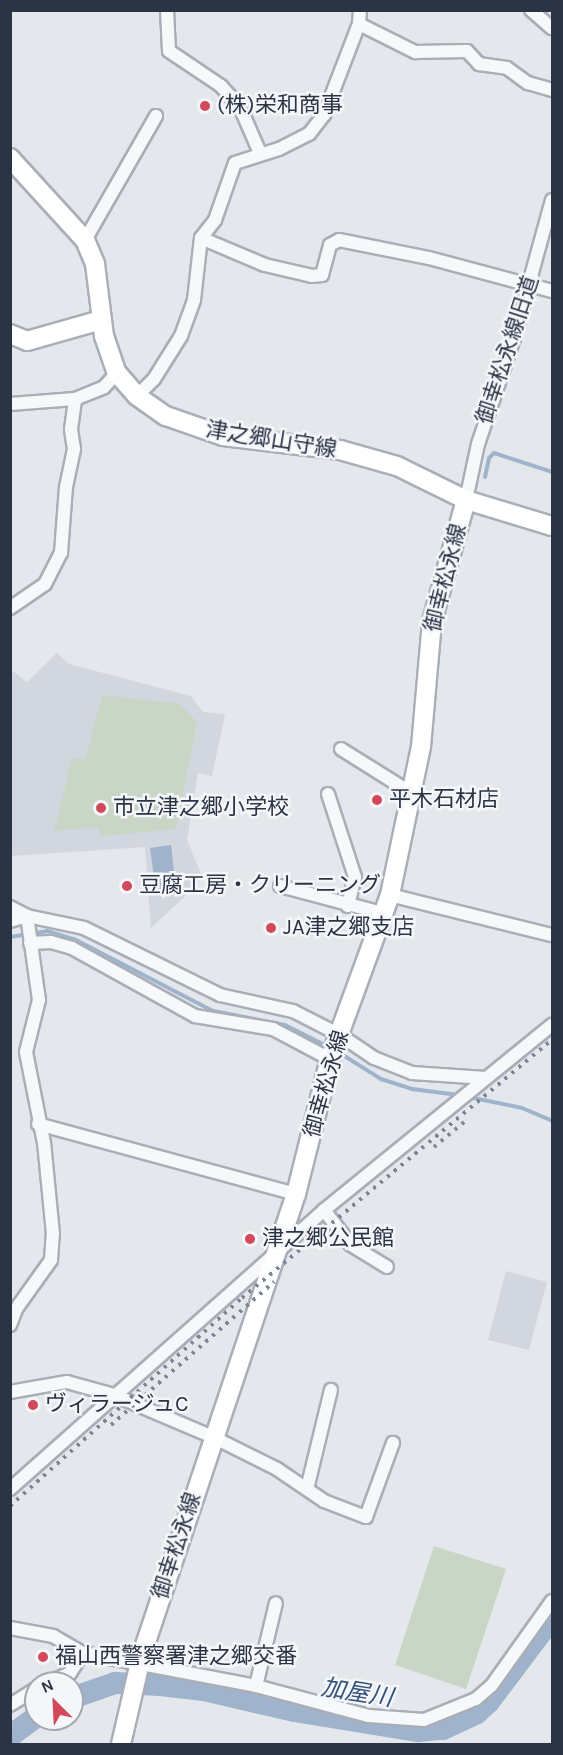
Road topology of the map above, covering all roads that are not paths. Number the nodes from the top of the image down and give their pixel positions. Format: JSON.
{"nodes":[{"id":1,"x":166,"y":10,"type":"edge"},
{"id":2,"x":360,"y":10,"type":"edge"},
{"id":3,"x":531,"y":10,"type":"edge"},
{"id":4,"x":359,"y":24,"type":"junction"},
{"id":5,"x":552,"y":28,"type":"edge"},
{"id":6,"x":552,"y":90,"type":"edge"},
{"id":7,"x":156,"y":116,"type":"dead end"},
{"id":8,"x":260,"y":153,"type":"junction"},
{"id":9,"x":10,"y":158,"type":"edge"},
{"id":10,"x":552,"y":200,"type":"edge"},
{"id":11,"x":201,"y":238,"type":"junction"},
{"id":12,"x":85,"y":240,"type":"junction"},
{"id":13,"x":530,"y":285,"type":"junction"},
{"id":14,"x":552,"y":291,"type":"edge"},
{"id":15,"x":101,"y":320,"type":"junction"},
{"id":16,"x":10,"y":334,"type":"edge"},
{"id":17,"x":117,"y":373,"type":"junction"},
{"id":18,"x":137,"y":396,"type":"junction"},
{"id":19,"x":75,"y":399,"type":"junction"},
{"id":20,"x":10,"y":404,"type":"edge"},
{"id":21,"x":466,"y":500,"type":"junction"},
{"id":22,"x":552,"y":526,"type":"edge"},
{"id":23,"x":10,"y":609,"type":"edge"},
{"id":24,"x":341,"y":749,"type":"dead end"},
{"id":25,"x":328,"y":794,"type":"dead end"},
{"id":26,"x":413,"y":794,"type":"junction"},
{"id":27,"x":280,"y":886,"type":"dead end"},
{"id":28,"x":390,"y":895,"type":"junction"},
{"id":29,"x":348,"y":906,"type":"junction"},
{"id":30,"x":10,"y":907,"type":"edge"},
{"id":31,"x":382,"y":913,"type":"junction"},
{"id":32,"x":27,"y":916,"type":"junction"},
{"id":33,"x":10,"y":921,"type":"edge"},
{"id":34,"x":552,"y":935,"type":"edge"},
{"id":35,"x":30,"y":943,"type":"junction"},
{"id":36,"x":138,"y":955,"type":"junction"},
{"id":37,"x":128,"y":976,"type":"junction"},
{"id":38,"x":552,"y":1025,"type":"edge"},
{"id":39,"x":335,"y":1048,"type":"junction"},
{"id":40,"x":486,"y":1078,"type":"junction"},
{"id":41,"x":38,"y":1124,"type":"junction"},
{"id":42,"x":296,"y":1194,"type":"junction"},
{"id":43,"x":324,"y":1210,"type":"junction"},
{"id":44,"x":278,"y":1252,"type":"junction"},
{"id":45,"x":387,"y":1267,"type":"dead end"},
{"id":46,"x":10,"y":1325,"type":"edge"},
{"id":47,"x":331,"y":1390,"type":"dead end"},
{"id":48,"x":10,"y":1392,"type":"edge"},
{"id":49,"x":114,"y":1395,"type":"junction"},
{"id":50,"x":213,"y":1437,"type":"junction"},
{"id":51,"x":393,"y":1443,"type":"dead end"},
{"id":52,"x":10,"y":1489,"type":"edge"},
{"id":53,"x":307,"y":1489,"type":"junction"},
{"id":54,"x":552,"y":1601,"type":"edge"},
{"id":55,"x":276,"y":1603,"type":"dead end"},
{"id":56,"x":10,"y":1628,"type":"edge"},
{"id":57,"x":83,"y":1653,"type":"junction"},
{"id":58,"x":138,"y":1669,"type":"junction"},
{"id":59,"x":71,"y":1671,"type":"edge"},
{"id":60,"x":256,"y":1686,"type":"junction"},
{"id":61,"x":24,"y":1696,"type":"edge"},
{"id":62,"x":10,"y":1704,"type":"edge"},
{"id":63,"x":121,"y":1744,"type":"edge"}],
"edges":[{"from":1,"to":8,"type":"street"},
{"from":2,"to":4,"type":"street"},
{"from":3,"to":5,"type":"street"},
{"from":4,"to":6,"type":"street"},
{"from":4,"to":8,"type":"street"},
{"from":7,"to":12,"type":"street"},
{"from":8,"to":11,"type":"street"},
{"from":9,"to":12,"type":"main road","name":"津之郷山守線"},
{"from":10,"to":13,"type":"street","name":"御幸松永線旧道"},
{"from":11,"to":13,"type":"street"},
{"from":11,"to":18,"type":"street"},
{"from":12,"to":15,"type":"main road","name":"津之郷山守線"},
{"from":13,"to":14,"type":"street"},
{"from":13,"to":21,"type":"street","name":"御幸松永線旧道"},
{"from":15,"to":16,"type":"main road"},
{"from":15,"to":17,"type":"main road","name":"津之郷山守線"},
{"from":17,"to":18,"type":"main road","name":"津之郷山守線"},
{"from":17,"to":19,"type":"street"},
{"from":18,"to":21,"type":"main road","name":"津之郷山守線"},
{"from":19,"to":20,"type":"street"},
{"from":19,"to":23,"type":"street"},
{"from":21,"to":22,"type":"main road","name":"御幸松永線"},
{"from":21,"to":26,"type":"main road","name":"御幸松永線"},
{"from":24,"to":26,"type":"street"},
{"from":25,"to":29,"type":"street"},
{"from":26,"to":28,"type":"main road","name":"御幸松永線"},
{"from":27,"to":29,"type":"street"},
{"from":28,"to":31,"type":"main road","name":"御幸松永線"},
{"from":28,"to":34,"type":"street"},
{"from":29,"to":31,"type":"street"},
{"from":30,"to":32,"type":"street"},
{"from":31,"to":39,"type":"main road","name":"御幸松永線"},
{"from":32,"to":33,"type":"street"},
{"from":32,"to":35,"type":"street"},
{"from":32,"to":36,"type":"street"},
{"from":35,"to":37,"type":"street"},
{"from":35,"to":41,"type":"street"},
{"from":36,"to":37,"type":"street"},
{"from":36,"to":39,"type":"street"},
{"from":37,"to":39,"type":"street"},
{"from":38,"to":40,"type":"street"},
{"from":39,"to":40,"type":"street"},
{"from":39,"to":42,"type":"main road","name":"御幸松永線"},
{"from":40,"to":43,"type":"street"},
{"from":41,"to":42,"type":"street"},
{"from":41,"to":46,"type":"street"},
{"from":42,"to":44,"type":"main road","name":"御幸松永線"},
{"from":43,"to":44,"type":"street"},
{"from":43,"to":45,"type":"street"},
{"from":44,"to":49,"type":"street"},
{"from":44,"to":50,"type":"main road","name":"御幸松永線"},
{"from":47,"to":53,"type":"street"},
{"from":48,"to":49,"type":"street"},
{"from":49,"to":50,"type":"street"},
{"from":49,"to":52,"type":"street"},
{"from":50,"to":53,"type":"street"},
{"from":50,"to":58,"type":"main road","name":"御幸松永線"},
{"from":51,"to":53,"type":"street"},
{"from":54,"to":60,"type":"street"},
{"from":55,"to":60,"type":"street"},
{"from":56,"to":57,"type":"street"},
{"from":57,"to":58,"type":"street"},
{"from":57,"to":59,"type":"street"},
{"from":58,"to":60,"type":"street"},
{"from":58,"to":63,"type":"main road","name":"御幸松永線"},
{"from":61,"to":62,"type":"street"}]}
